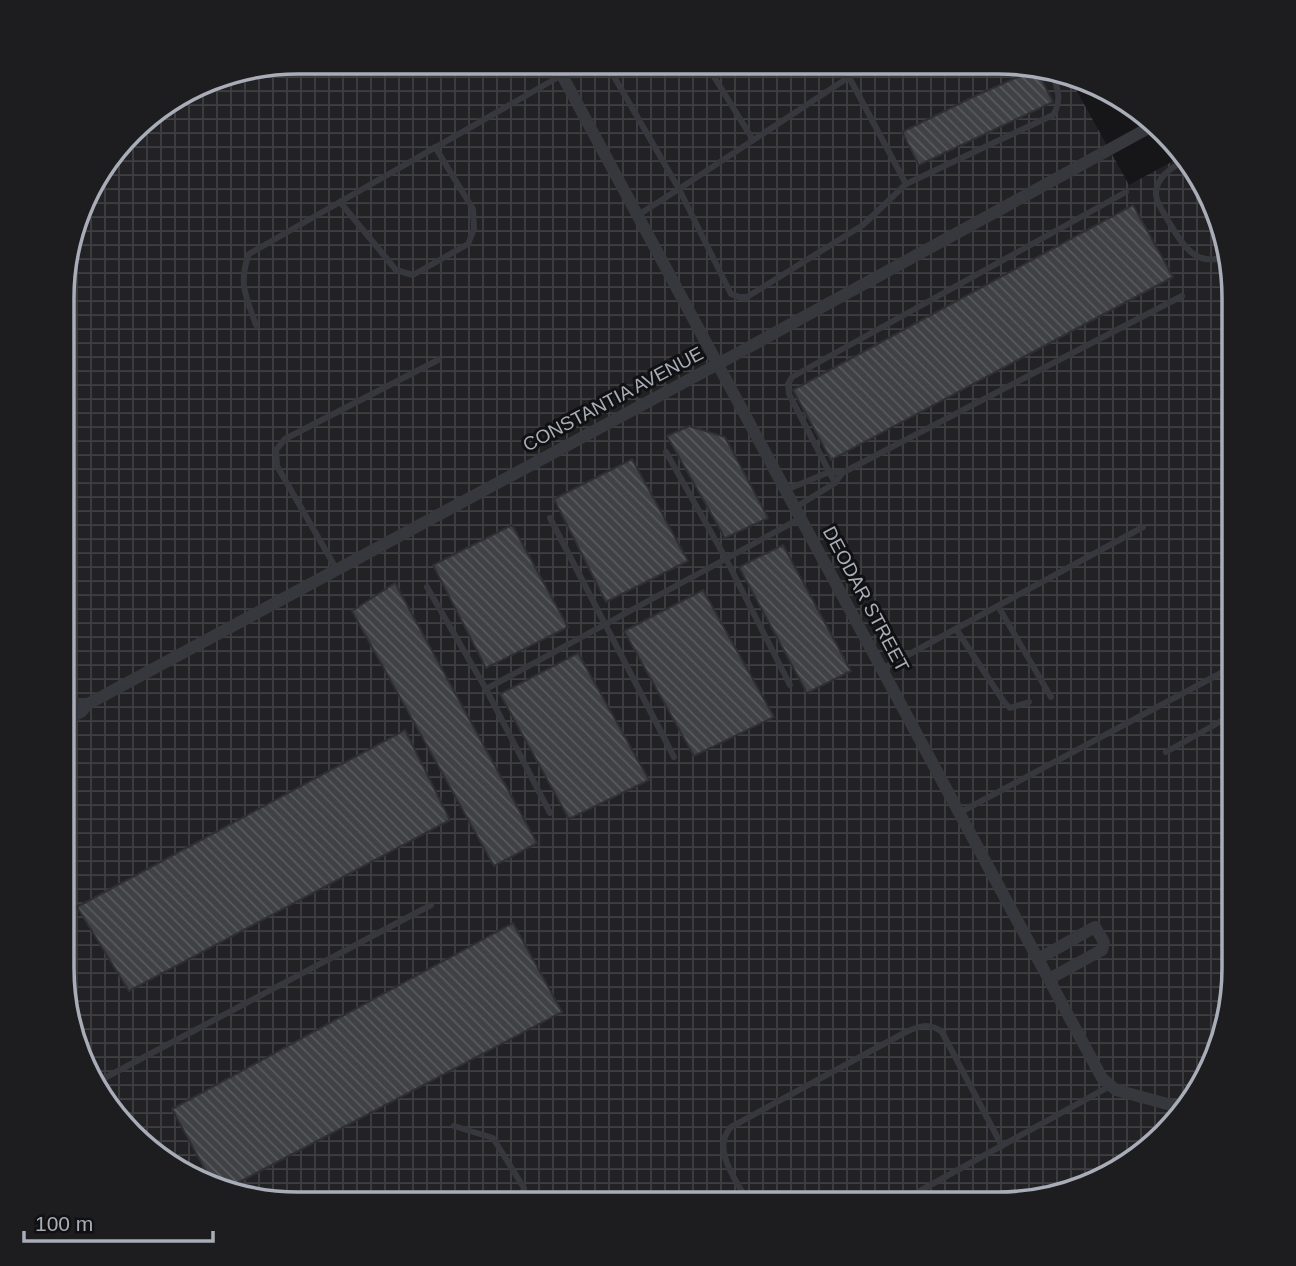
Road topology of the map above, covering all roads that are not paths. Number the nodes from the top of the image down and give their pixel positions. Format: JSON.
{"nodes":[{"id":1,"x":612,"y":74,"type":"edge"},
{"id":2,"x":712,"y":74,"type":"edge"},
{"id":3,"x":854,"y":74,"type":"edge"},
{"id":4,"x":562,"y":75,"type":"joint"},
{"id":5,"x":849,"y":77,"type":"junction"},
{"id":6,"x":1056,"y":81,"type":"edge"},
{"id":7,"x":1146,"y":129,"type":"edge"},
{"id":8,"x":753,"y":140,"type":"junction"},
{"id":9,"x":435,"y":148,"type":"junction"},
{"id":10,"x":1179,"y":165,"type":"edge"},
{"id":11,"x":906,"y":184,"type":"junction"},
{"id":12,"x":679,"y":189,"type":"junction"},
{"id":13,"x":1126,"y":192,"type":"dead end"},
{"id":14,"x":340,"y":202,"type":"junction"},
{"id":15,"x":638,"y":215,"type":"junction"},
{"id":16,"x":1218,"y":256,"type":"edge"},
{"id":17,"x":1182,"y":296,"type":"dead end"},
{"id":18,"x":256,"y":325,"type":"dead end"},
{"id":19,"x":439,"y":360,"type":"dead end"},
{"id":20,"x":718,"y":364,"type":"junction"},
{"id":21,"x":666,"y":452,"type":"dead end"},
{"id":22,"x":830,"y":472,"type":"junction"},
{"id":23,"x":842,"y":473,"type":"junction"},
{"id":24,"x":835,"y":483,"type":"junction"},
{"id":25,"x":786,"y":489,"type":"junction"},
{"id":26,"x":798,"y":513,"type":"junction"},
{"id":27,"x":550,"y":518,"type":"dead end"},
{"id":28,"x":1143,"y":527,"type":"dead end"},
{"id":29,"x":726,"y":559,"type":"junction"},
{"id":30,"x":337,"y":570,"type":"junction"},
{"id":31,"x":427,"y":587,"type":"dead end"},
{"id":32,"x":998,"y":606,"type":"junction"},
{"id":33,"x":606,"y":624,"type":"junction"},
{"id":34,"x":956,"y":629,"type":"junction"},
{"id":35,"x":882,"y":669,"type":"junction"},
{"id":36,"x":1222,"y":672,"type":"edge"},
{"id":37,"x":790,"y":685,"type":"dead end"},
{"id":38,"x":486,"y":689,"type":"junction"},
{"id":39,"x":1051,"y":697,"type":"dead end"},
{"id":40,"x":1029,"y":702,"type":"dead end"},
{"id":41,"x":88,"y":704,"type":"junction"},
{"id":42,"x":74,"y":706,"type":"edge"},
{"id":43,"x":74,"y":716,"type":"edge"},
{"id":44,"x":1222,"y":721,"type":"edge"},
{"id":45,"x":1167,"y":752,"type":"dead end"},
{"id":46,"x":674,"y":757,"type":"dead end"},
{"id":47,"x":550,"y":813,"type":"dead end"},
{"id":48,"x":960,"y":813,"type":"junction"},
{"id":49,"x":431,"y":905,"type":"dead end"},
{"id":50,"x":1038,"y":959,"type":"junction"},
{"id":51,"x":1049,"y":979,"type":"junction"},
{"id":52,"x":102,"y":1079,"type":"edge"},
{"id":53,"x":1110,"y":1086,"type":"junction"},
{"id":54,"x":1175,"y":1106,"type":"edge"},
{"id":55,"x":454,"y":1126,"type":"dead end"},
{"id":56,"x":1002,"y":1146,"type":"junction"},
{"id":57,"x":523,"y":1192,"type":"edge"},
{"id":58,"x":743,"y":1192,"type":"edge"},
{"id":59,"x":918,"y":1192,"type":"edge"}],
"edges":[{"from":1,"to":12,"type":"lane"},
{"from":2,"to":8,"type":"lane"},
{"from":3,"to":5,"type":"lane"},
{"from":4,"to":9,"type":"lane"},
{"from":4,"to":15,"type":"street","name":"DEODAR STREET"},
{"from":5,"to":8,"type":"lane"},
{"from":5,"to":11,"type":"lane"},
{"from":6,"to":11,"type":"lane"},
{"from":7,"to":20,"type":"street","name":"CONSTANTIA AVENUE"},
{"from":8,"to":12,"type":"lane"},
{"from":9,"to":14,"type":"lane"},
{"from":9,"to":14,"type":"lane"},
{"from":10,"to":16,"type":"lane"},
{"from":11,"to":12,"type":"lane"},
{"from":12,"to":15,"type":"lane"},
{"from":13,"to":22,"type":"lane"},
{"from":14,"to":18,"type":"lane"},
{"from":15,"to":20,"type":"street","name":"DEODAR STREET"},
{"from":17,"to":23,"type":"lane"},
{"from":19,"to":30,"type":"lane"},
{"from":20,"to":25,"type":"street","name":"DEODAR STREET"},
{"from":20,"to":30,"type":"street","name":"CONSTANTIA AVENUE"},
{"from":21,"to":29,"type":"lane"},
{"from":22,"to":23,"type":"lane"},
{"from":22,"to":24,"type":"lane"},
{"from":22,"to":25,"type":"lane"},
{"from":23,"to":24,"type":"lane"},
{"from":24,"to":26,"type":"lane"},
{"from":25,"to":26,"type":"street","name":"DEODAR STREET"},
{"from":26,"to":29,"type":"lane"},
{"from":26,"to":35,"type":"street","name":"DEODAR STREET"},
{"from":27,"to":33,"type":"lane"},
{"from":28,"to":32,"type":"lane"},
{"from":29,"to":33,"type":"lane"},
{"from":29,"to":37,"type":"lane"},
{"from":30,"to":41,"type":"street","name":"CONSTANTIA AVENUE"},
{"from":31,"to":38,"type":"lane"},
{"from":32,"to":34,"type":"lane"},
{"from":32,"to":39,"type":"lane"},
{"from":33,"to":38,"type":"lane"},
{"from":33,"to":46,"type":"lane"},
{"from":34,"to":35,"type":"lane"},
{"from":34,"to":40,"type":"lane"},
{"from":35,"to":48,"type":"street","name":"DEODAR STREET"},
{"from":36,"to":48,"type":"lane"},
{"from":38,"to":47,"type":"lane"},
{"from":41,"to":42,"type":"street","name":"CONSTANTIA AVENUE"},
{"from":41,"to":43,"type":"street","name":"CONSTANTIA AVENUE"},
{"from":44,"to":45,"type":"lane"},
{"from":48,"to":50,"type":"street","name":"DEODAR STREET"},
{"from":49,"to":52,"type":"lane"},
{"from":50,"to":51,"type":"street","name":"DEODAR STREET"},
{"from":50,"to":51,"type":"street"},
{"from":51,"to":53,"type":"street","name":"DEODAR STREET"},
{"from":53,"to":54,"type":"street"},
{"from":53,"to":56,"type":"lane"},
{"from":55,"to":57,"type":"lane"},
{"from":56,"to":58,"type":"lane"},
{"from":56,"to":59,"type":"lane"}]}
